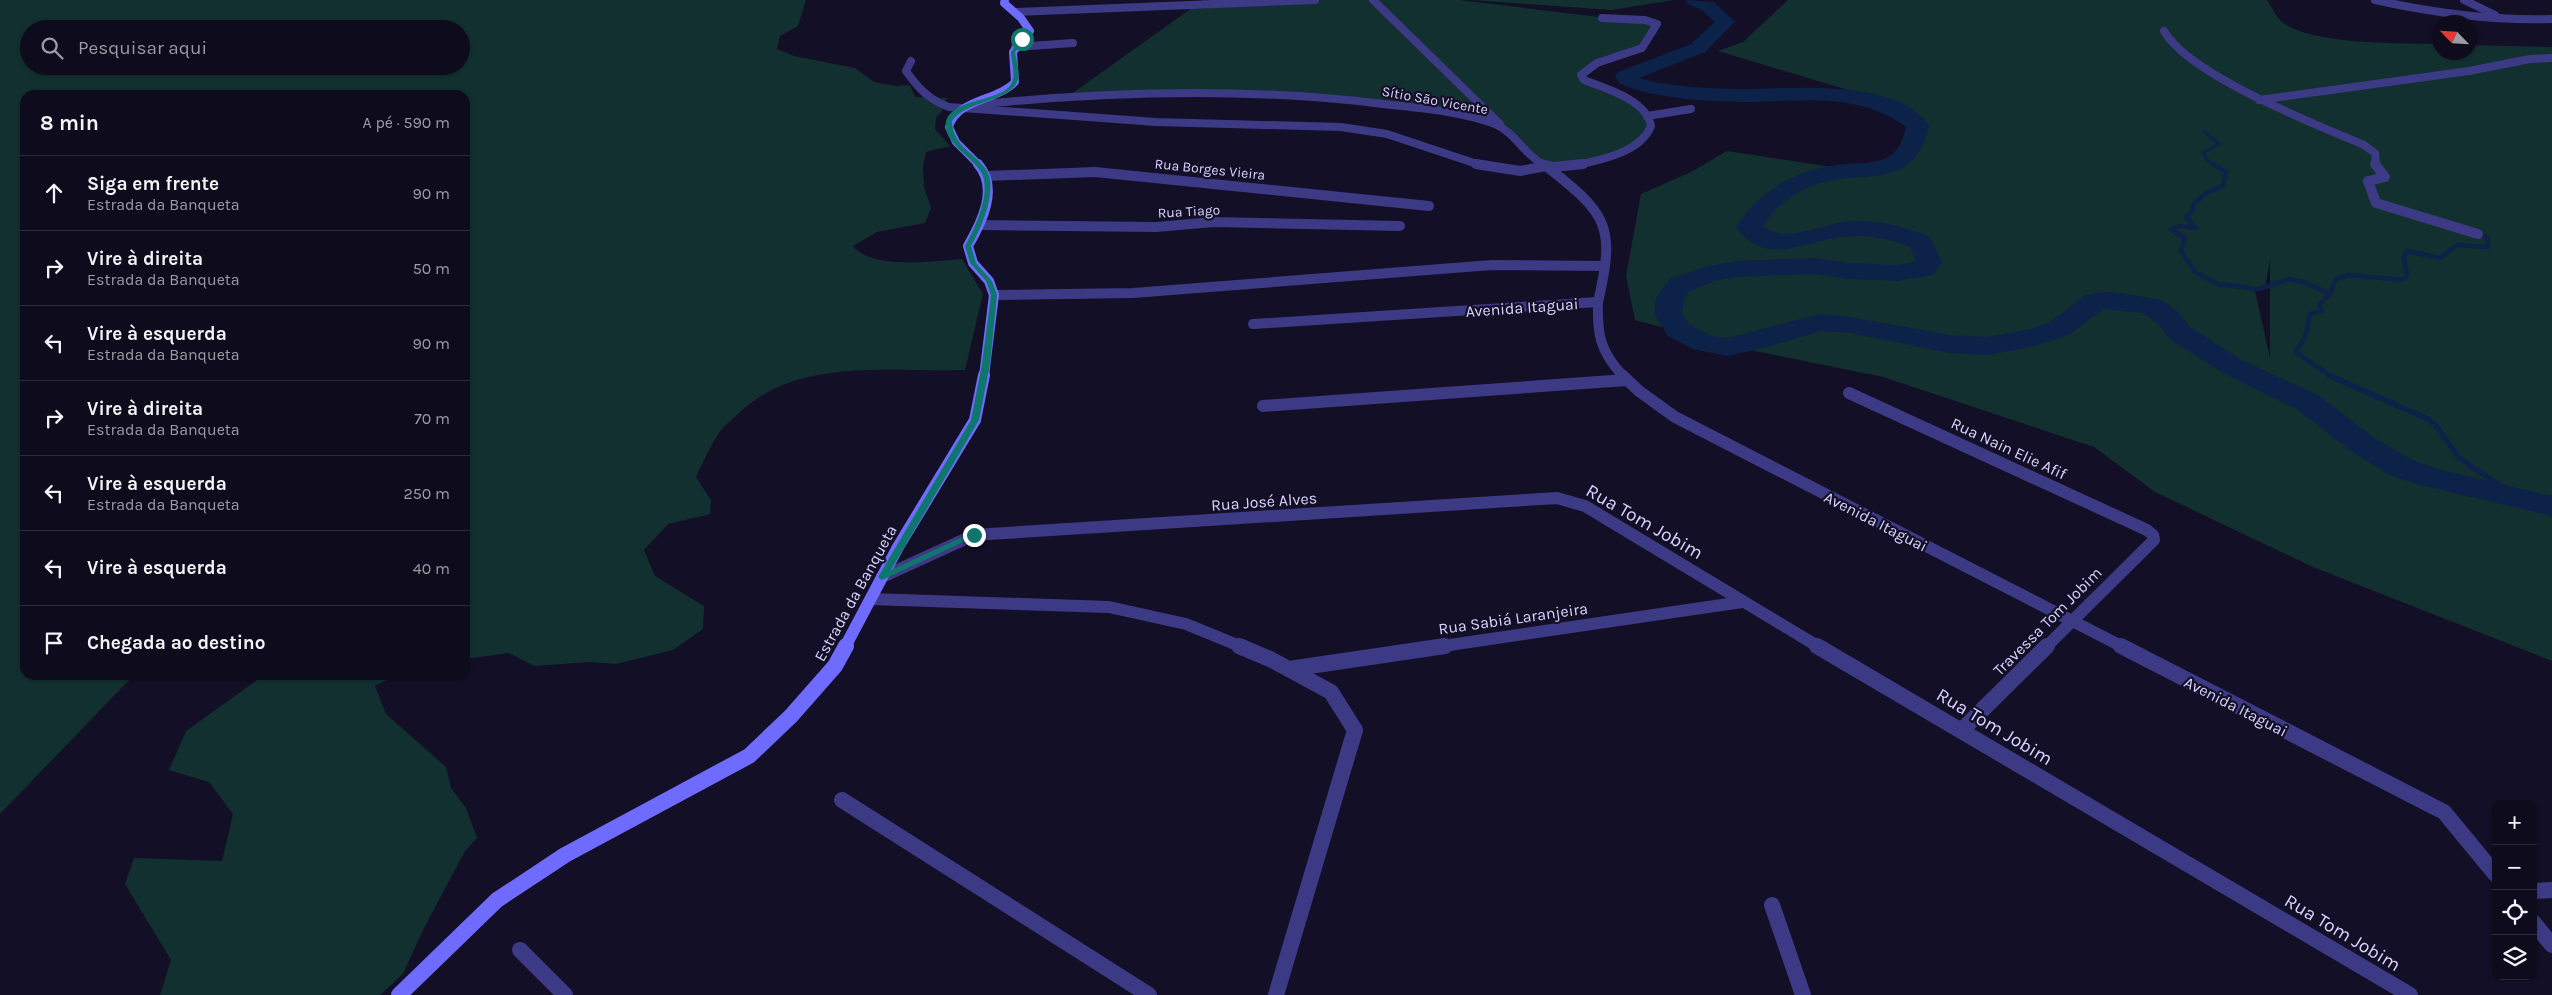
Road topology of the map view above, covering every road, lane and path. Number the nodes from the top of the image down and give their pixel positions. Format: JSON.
{"nodes":[{"id":1,"x":1005,"y":0,"type":"edge"},
{"id":2,"x":1066,"y":0,"type":"edge"},
{"id":3,"x":1315,"y":0,"type":"edge"},
{"id":4,"x":1373,"y":0,"type":"edge"},
{"id":5,"x":2375,"y":0,"type":"edge"},
{"id":6,"x":2464,"y":0,"type":"edge"},
{"id":7,"x":1169,"y":3,"type":"edge"},
{"id":8,"x":1068,"y":9,"type":"junction"},
{"id":9,"x":1015,"y":12,"type":"junction"},
{"id":10,"x":1602,"y":18,"type":"dead end"},
{"id":11,"x":2505,"y":19,"type":"junction"},
{"id":12,"x":2552,"y":19,"type":"edge"},
{"id":13,"x":2164,"y":31,"type":"dead end"},
{"id":14,"x":1073,"y":42,"type":"dead end"},
{"id":15,"x":1015,"y":47,"type":"junction"},
{"id":16,"x":2552,"y":58,"type":"edge"},
{"id":17,"x":911,"y":61,"type":"dead end"},
{"id":18,"x":2259,"y":100,"type":"junction"},
{"id":19,"x":968,"y":106,"type":"junction"},
{"id":20,"x":1691,"y":109,"type":"dead end"},
{"id":21,"x":1647,"y":116,"type":"junction"},
{"id":22,"x":1507,"y":131,"type":"junction"},
{"id":23,"x":1546,"y":166,"type":"junction"},
{"id":24,"x":987,"y":176,"type":"junction"},
{"id":25,"x":1429,"y":206,"type":"dead end"},
{"id":26,"x":980,"y":225,"type":"junction"},
{"id":27,"x":1400,"y":226,"type":"dead end"},
{"id":28,"x":2478,"y":234,"type":"dead end"},
{"id":29,"x":1605,"y":266,"type":"junction"},
{"id":30,"x":994,"y":295,"type":"junction"},
{"id":31,"x":1598,"y":302,"type":"junction"},
{"id":32,"x":1253,"y":324,"type":"dead end"},
{"id":33,"x":1627,"y":380,"type":"junction"},
{"id":34,"x":1849,"y":393,"type":"dead end"},
{"id":35,"x":1263,"y":406,"type":"dead end"},
{"id":36,"x":1557,"y":498,"type":"joint"},
{"id":37,"x":2153,"y":535,"type":"joint"},
{"id":38,"x":882,"y":577,"type":"junction"},
{"id":39,"x":871,"y":599,"type":"junction"},
{"id":40,"x":1742,"y":602,"type":"junction"},
{"id":41,"x":2072,"y":622,"type":"junction"},
{"id":42,"x":1289,"y":669,"type":"junction"},
{"id":43,"x":1962,"y":730,"type":"junction"},
{"id":44,"x":842,"y":800,"type":"dead end"},
{"id":45,"x":2492,"y":871,"type":"edge"},
{"id":46,"x":2552,"y":890,"type":"edge"},
{"id":47,"x":2537,"y":891,"type":"edge"},
{"id":48,"x":1772,"y":904,"type":"dead end"},
{"id":49,"x":2537,"y":927,"type":"edge"},
{"id":50,"x":2552,"y":945,"type":"edge"},
{"id":51,"x":520,"y":950,"type":"dead end"},
{"id":52,"x":399,"y":995,"type":"edge"},
{"id":53,"x":565,"y":995,"type":"edge"},
{"id":54,"x":1149,"y":995,"type":"edge"},
{"id":55,"x":1276,"y":995,"type":"edge"},
{"id":56,"x":1803,"y":995,"type":"edge"},
{"id":57,"x":2410,"y":995,"type":"edge"}],
"edges":[{"from":1,"to":9,"type":"street"},
{"from":2,"to":8,"type":"street"},
{"from":3,"to":7,"type":"street"},
{"from":4,"to":22,"type":"street"},
{"from":5,"to":11,"type":"street"},
{"from":6,"to":11,"type":"street"},
{"from":7,"to":8,"type":"street"},
{"from":8,"to":9,"type":"street"},
{"from":9,"to":15,"type":"street"},
{"from":10,"to":21,"type":"street"},
{"from":11,"to":12,"type":"street"},
{"from":13,"to":18,"type":"street"},
{"from":14,"to":15,"type":"street"},
{"from":15,"to":19,"type":"street"},
{"from":16,"to":18,"type":"street"},
{"from":17,"to":19,"type":"street"},
{"from":18,"to":28,"type":"street"},
{"from":19,"to":22,"type":"street","name":"Sítio São Vicente"},
{"from":19,"to":23,"type":"street"},
{"from":19,"to":24,"type":"street"},
{"from":20,"to":21,"type":"street"},
{"from":21,"to":23,"type":"street"},
{"from":22,"to":23,"type":"street","name":"Sítio São Vicente"},
{"from":23,"to":29,"type":"street","name":"Sítio São Vicente"},
{"from":24,"to":25,"type":"street","name":"Rua Borges Vieira"},
{"from":24,"to":26,"type":"street"},
{"from":26,"to":27,"type":"street","name":"Rua Tiago"},
{"from":26,"to":30,"type":"street"},
{"from":29,"to":30,"type":"street"},
{"from":29,"to":31,"type":"street","name":"Sítio São Vicente"},
{"from":30,"to":38,"type":"street","name":"Estrada da Banqueta"},
{"from":31,"to":32,"type":"street","name":"Avenida Itaguai"},
{"from":31,"to":33,"type":"street","name":"Avenida Itaguai"},
{"from":33,"to":35,"type":"street"},
{"from":33,"to":41,"type":"street","name":"Avenida Itaguai"},
{"from":34,"to":37,"type":"street","name":"Rua Nain Elie Afif"},
{"from":36,"to":38,"type":"street","name":"Rua José Alves"},
{"from":36,"to":40,"type":"street","name":"Rua Tom Jobim"},
{"from":37,"to":41,"type":"street","name":"Travessa Tom Jobim"},
{"from":38,"to":39,"type":"street","name":"Estrada da Banqueta"},
{"from":39,"to":42,"type":"street"},
{"from":39,"to":52,"type":"street","name":"Estrada da Banqueta"},
{"from":40,"to":42,"type":"street","name":"Rua Sabiá Laranjeira"},
{"from":40,"to":43,"type":"street","name":"Rua Tom Jobim"},
{"from":41,"to":43,"type":"street","name":"Travessa Tom Jobim"},
{"from":41,"to":45,"type":"street","name":"Avenida Itaguai"},
{"from":42,"to":55,"type":"street"},
{"from":43,"to":57,"type":"street","name":"Rua Tom Jobim"},
{"from":44,"to":54,"type":"street"},
{"from":46,"to":47,"type":"street"},
{"from":48,"to":56,"type":"street"},
{"from":49,"to":50,"type":"street"},
{"from":51,"to":53,"type":"street"}]}
